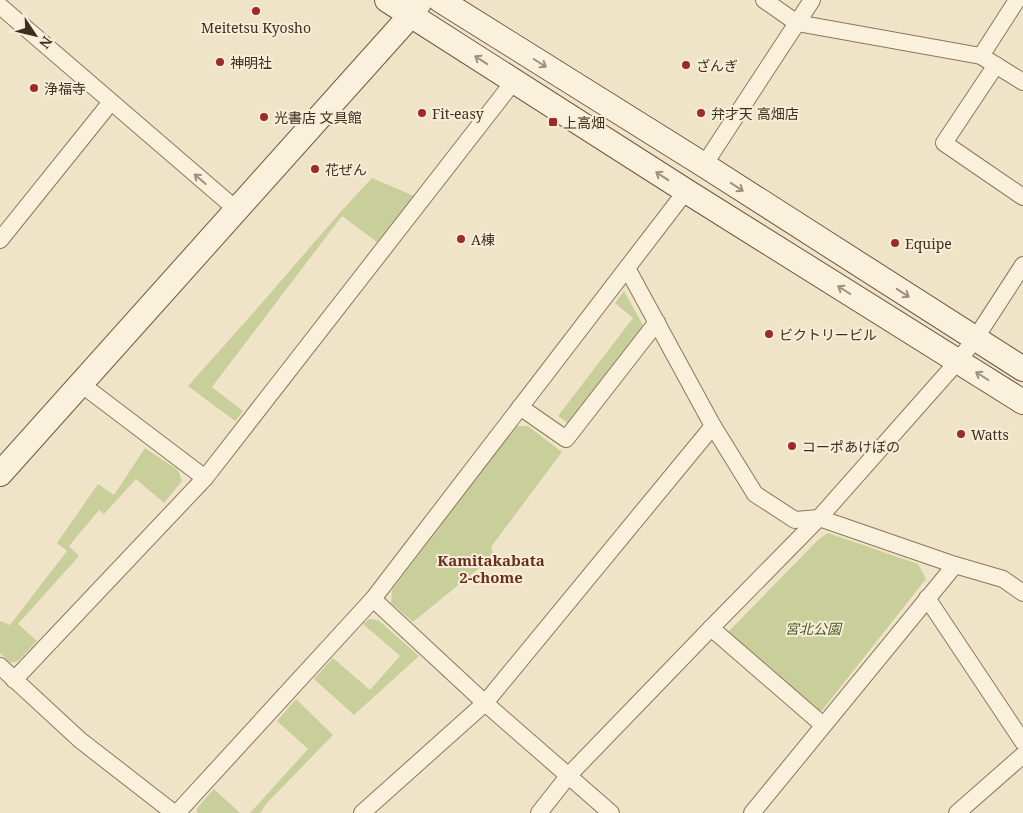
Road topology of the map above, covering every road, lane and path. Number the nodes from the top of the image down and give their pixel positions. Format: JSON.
{"nodes":[{"id":1,"x":387,"y":0,"type":"edge"},
{"id":2,"x":440,"y":0,"type":"edge"},
{"id":3,"x":764,"y":0,"type":"edge"},
{"id":4,"x":812,"y":0,"type":"edge"},
{"id":5,"x":1017,"y":0,"type":"edge"},
{"id":6,"x":0,"y":6,"type":"edge"},
{"id":7,"x":416,"y":8,"type":"edge"},
{"id":8,"x":798,"y":23,"type":"junction"},
{"id":9,"x":981,"y":56,"type":"junction"},
{"id":10,"x":996,"y":65,"type":"junction"},
{"id":11,"x":514,"y":81,"type":"junction"},
{"id":12,"x":1023,"y":82,"type":"edge"},
{"id":13,"x":111,"y":102,"type":"junction"},
{"id":14,"x":704,"y":165,"type":"junction"},
{"id":15,"x":686,"y":191,"type":"junction"},
{"id":16,"x":1023,"y":197,"type":"edge"},
{"id":17,"x":237,"y":210,"type":"junction"},
{"id":18,"x":0,"y":240,"type":"edge"},
{"id":19,"x":1023,"y":265,"type":"edge"},
{"id":20,"x":627,"y":268,"type":"junction"},
{"id":21,"x":657,"y":322,"type":"junction"},
{"id":22,"x":975,"y":339,"type":"junction"},
{"id":23,"x":958,"y":361,"type":"junction"},
{"id":24,"x":1023,"y":369,"type":"edge"},
{"id":25,"x":81,"y":384,"type":"junction"},
{"id":26,"x":1023,"y":402,"type":"edge"},
{"id":27,"x":520,"y":407,"type":"junction"},
{"id":28,"x":713,"y":426,"type":"junction"},
{"id":29,"x":0,"y":473,"type":"edge"},
{"id":30,"x":205,"y":478,"type":"junction"},
{"id":31,"x":819,"y":518,"type":"junction"},
{"id":32,"x":955,"y":564,"type":"junction"},
{"id":33,"x":1023,"y":592,"type":"edge"},
{"id":34,"x":927,"y":598,"type":"junction"},
{"id":35,"x":373,"y":599,"type":"junction"},
{"id":36,"x":711,"y":628,"type":"junction"},
{"id":37,"x":0,"y":666,"type":"edge"},
{"id":38,"x":14,"y":680,"type":"junction"},
{"id":39,"x":485,"y":703,"type":"junction"},
{"id":40,"x":823,"y":725,"type":"junction"},
{"id":41,"x":1023,"y":742,"type":"edge"},
{"id":42,"x":1023,"y":755,"type":"edge"},
{"id":43,"x":569,"y":776,"type":"junction"},
{"id":44,"x":176,"y":813,"type":"edge"},
{"id":45,"x":362,"y":813,"type":"edge"},
{"id":46,"x":539,"y":813,"type":"edge"},
{"id":47,"x":611,"y":813,"type":"edge"},
{"id":48,"x":752,"y":813,"type":"edge"},
{"id":49,"x":957,"y":813,"type":"edge"}],
"edges":[{"from":1,"to":7,"type":"street"},
{"from":2,"to":14,"type":"street","one_way":true},
{"from":3,"to":8,"type":"street"},
{"from":4,"to":8,"type":"street"},
{"from":5,"to":9,"type":"street"},
{"from":6,"to":13,"type":"street"},
{"from":11,"to":7,"type":"street","one_way":true},
{"from":7,"to":17,"type":"street"},
{"from":8,"to":9,"type":"street"},
{"from":8,"to":14,"type":"street"},
{"from":9,"to":10,"type":"street"},
{"from":10,"to":12,"type":"street"},
{"from":10,"to":16,"type":"street"},
{"from":15,"to":11,"type":"street","one_way":true},
{"from":11,"to":30,"type":"street"},
{"from":17,"to":13,"type":"street","one_way":true},
{"from":13,"to":18,"type":"street"},
{"from":14,"to":22,"type":"street","one_way":true},
{"from":15,"to":20,"type":"street"},
{"from":23,"to":15,"type":"street","one_way":true},
{"from":17,"to":25,"type":"street"},
{"from":19,"to":22,"type":"street"},
{"from":20,"to":21,"type":"street"},
{"from":20,"to":27,"type":"street"},
{"from":21,"to":27,"type":"street"},
{"from":21,"to":28,"type":"street"},
{"from":22,"to":23,"type":"street"},
{"from":22,"to":24,"type":"street"},
{"from":26,"to":23,"type":"street","one_way":true},
{"from":23,"to":31,"type":"street"},
{"from":25,"to":29,"type":"street"},
{"from":25,"to":30,"type":"street"},
{"from":27,"to":35,"type":"street"},
{"from":28,"to":31,"type":"street"},
{"from":28,"to":39,"type":"street"},
{"from":30,"to":38,"type":"street"},
{"from":31,"to":32,"type":"street"},
{"from":31,"to":36,"type":"street"},
{"from":32,"to":33,"type":"street"},
{"from":32,"to":34,"type":"street"},
{"from":34,"to":40,"type":"street"},
{"from":34,"to":41,"type":"street"},
{"from":35,"to":39,"type":"street"},
{"from":35,"to":44,"type":"street"},
{"from":36,"to":40,"type":"street"},
{"from":36,"to":43,"type":"street"},
{"from":37,"to":38,"type":"street"},
{"from":38,"to":44,"type":"street"},
{"from":39,"to":43,"type":"street"},
{"from":39,"to":45,"type":"street"},
{"from":40,"to":48,"type":"street"},
{"from":42,"to":49,"type":"street"},
{"from":43,"to":46,"type":"street"},
{"from":43,"to":47,"type":"street"}]}
